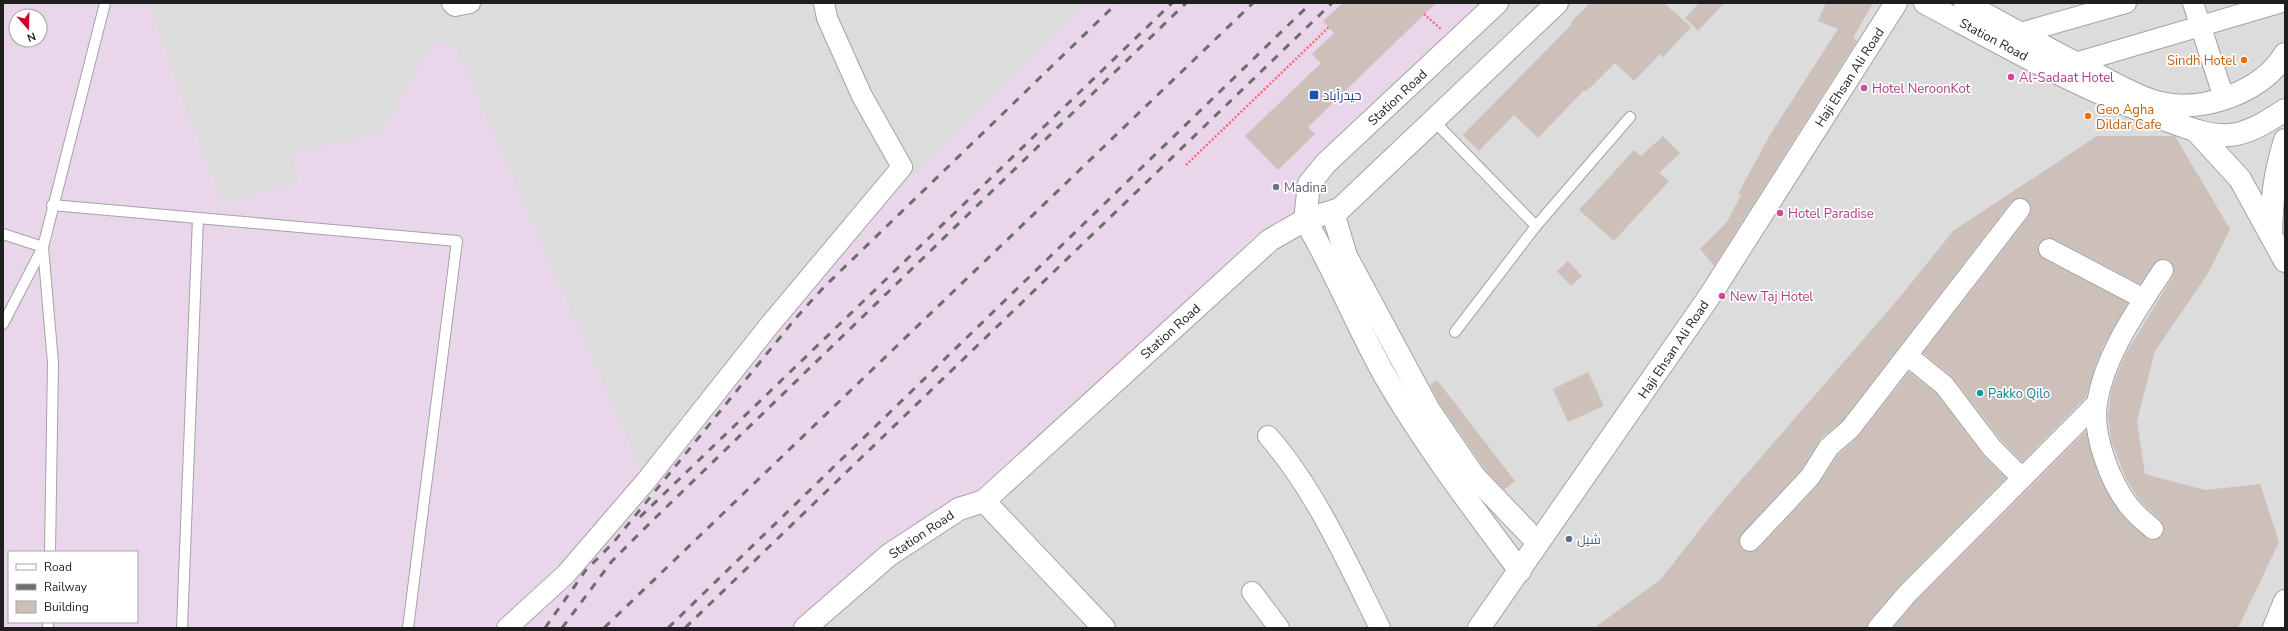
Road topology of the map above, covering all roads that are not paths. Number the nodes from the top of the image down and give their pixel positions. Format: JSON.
{"nodes":[{"id":1,"x":105,"y":3,"type":"edge"},
{"id":2,"x":452,"y":3,"type":"edge"},
{"id":3,"x":470,"y":3,"type":"edge"},
{"id":4,"x":824,"y":3,"type":"edge"},
{"id":5,"x":1497,"y":3,"type":"edge"},
{"id":6,"x":1557,"y":3,"type":"edge"},
{"id":7,"x":1896,"y":3,"type":"edge"},
{"id":8,"x":1925,"y":3,"type":"edge"},
{"id":9,"x":1965,"y":3,"type":"edge"},
{"id":10,"x":2126,"y":3,"type":"edge"},
{"id":11,"x":2193,"y":3,"type":"edge"},
{"id":12,"x":2279,"y":3,"type":"edge"},
{"id":13,"x":2200,"y":26,"type":"junction"},
{"id":14,"x":2020,"y":33,"type":"junction"},
{"id":15,"x":2285,"y":54,"type":"edge"},
{"id":16,"x":2075,"y":63,"type":"junction"},
{"id":17,"x":2285,"y":77,"type":"edge"},
{"id":18,"x":2224,"y":98,"type":"junction"},
{"id":19,"x":2155,"y":109,"type":"junction"},
{"id":20,"x":2285,"y":110,"type":"edge"},
{"id":21,"x":1630,"y":117,"type":"dead end"},
{"id":22,"x":1433,"y":120,"type":"junction"},
{"id":23,"x":2198,"y":121,"type":"junction"},
{"id":24,"x":2285,"y":140,"type":"edge"},
{"id":25,"x":52,"y":205,"type":"junction"},
{"id":26,"x":2020,"y":209,"type":"dead end"},
{"id":27,"x":1333,"y":213,"type":"junction"},
{"id":28,"x":198,"y":218,"type":"junction"},
{"id":29,"x":1305,"y":220,"type":"junction"},
{"id":30,"x":1536,"y":226,"type":"junction"},
{"id":31,"x":3,"y":234,"type":"edge"},
{"id":32,"x":2271,"y":235,"type":"junction"},
{"id":33,"x":43,"y":247,"type":"junction"},
{"id":34,"x":2049,"y":249,"type":"dead end"},
{"id":35,"x":2285,"y":261,"type":"edge"},
{"id":36,"x":2163,"y":270,"type":"dead end"},
{"id":37,"x":2144,"y":299,"type":"junction"},
{"id":38,"x":3,"y":324,"type":"edge"},
{"id":39,"x":1455,"y":332,"type":"dead end"},
{"id":40,"x":1908,"y":356,"type":"junction"},
{"id":41,"x":2097,"y":403,"type":"junction"},
{"id":42,"x":1268,"y":436,"type":"dead end"},
{"id":43,"x":2021,"y":477,"type":"junction"},
{"id":44,"x":984,"y":501,"type":"junction"},
{"id":45,"x":2153,"y":529,"type":"dead end"},
{"id":46,"x":1750,"y":541,"type":"dead end"},
{"id":47,"x":1538,"y":543,"type":"junction"},
{"id":48,"x":50,"y":551,"type":"edge"},
{"id":49,"x":1520,"y":571,"type":"junction"},
{"id":50,"x":1252,"y":592,"type":"dead end"},
{"id":51,"x":2285,"y":601,"type":"edge"},
{"id":52,"x":182,"y":628,"type":"edge"},
{"id":53,"x":408,"y":628,"type":"edge"},
{"id":54,"x":507,"y":628,"type":"edge"},
{"id":55,"x":805,"y":628,"type":"edge"},
{"id":56,"x":1104,"y":628,"type":"edge"},
{"id":57,"x":1279,"y":628,"type":"edge"},
{"id":58,"x":1380,"y":628,"type":"edge"},
{"id":59,"x":1479,"y":628,"type":"edge"},
{"id":60,"x":1878,"y":628,"type":"edge"},
{"id":61,"x":2274,"y":628,"type":"edge"}],
"edges":[{"from":1,"to":25,"type":"lane"},
{"from":2,"to":3,"type":"street"},
{"from":4,"to":54,"type":"street"},
{"from":5,"to":29,"type":"street","name":"Station Road"},
{"from":6,"to":22,"type":"street"},
{"from":7,"to":47,"type":"street","name":"Haji Ehsan Ali Road"},
{"from":8,"to":19,"type":"street","name":"Station Road"},
{"from":9,"to":14,"type":"street","name":"Station Road"},
{"from":10,"to":14,"type":"street"},
{"from":11,"to":13,"type":"street"},
{"from":12,"to":13,"type":"street"},
{"from":13,"to":16,"type":"street"},
{"from":13,"to":18,"type":"street"},
{"from":14,"to":16,"type":"street","name":"Station Road"},
{"from":15,"to":18,"type":"street","name":"Station Road"},
{"from":16,"to":19,"type":"street","name":"Station Road"},
{"from":17,"to":23,"type":"street"},
{"from":18,"to":19,"type":"street","name":"Station Road"},
{"from":19,"to":23,"type":"street"},
{"from":20,"to":23,"type":"street"},
{"from":21,"to":30,"type":"lane"},
{"from":22,"to":27,"type":"street"},
{"from":22,"to":30,"type":"lane"},
{"from":23,"to":32,"type":"street"},
{"from":24,"to":32,"type":"street"},
{"from":25,"to":28,"type":"lane"},
{"from":25,"to":33,"type":"lane"},
{"from":26,"to":40,"type":"street"},
{"from":27,"to":29,"type":"street"},
{"from":27,"to":47,"type":"street"},
{"from":28,"to":52,"type":"lane"},
{"from":28,"to":53,"type":"lane"},
{"from":29,"to":44,"type":"street","name":"Station Road"},
{"from":29,"to":49,"type":"street"},
{"from":30,"to":39,"type":"lane"},
{"from":31,"to":33,"type":"lane"},
{"from":32,"to":35,"type":"street"},
{"from":33,"to":38,"type":"lane"},
{"from":33,"to":48,"type":"lane"},
{"from":34,"to":37,"type":"street"},
{"from":36,"to":37,"type":"street"},
{"from":37,"to":41,"type":"street"},
{"from":40,"to":43,"type":"street"},
{"from":40,"to":46,"type":"street"},
{"from":41,"to":43,"type":"street"},
{"from":41,"to":45,"type":"street"},
{"from":42,"to":58,"type":"street"},
{"from":43,"to":60,"type":"street"},
{"from":44,"to":55,"type":"street","name":"Station Road"},
{"from":44,"to":56,"type":"street"},
{"from":47,"to":49,"type":"street","name":"Haji Ehsan Ali Road"},
{"from":49,"to":59,"type":"street","name":"Haji Ehsan Ali Road"},
{"from":50,"to":57,"type":"street"},
{"from":51,"to":61,"type":"street"}]}
